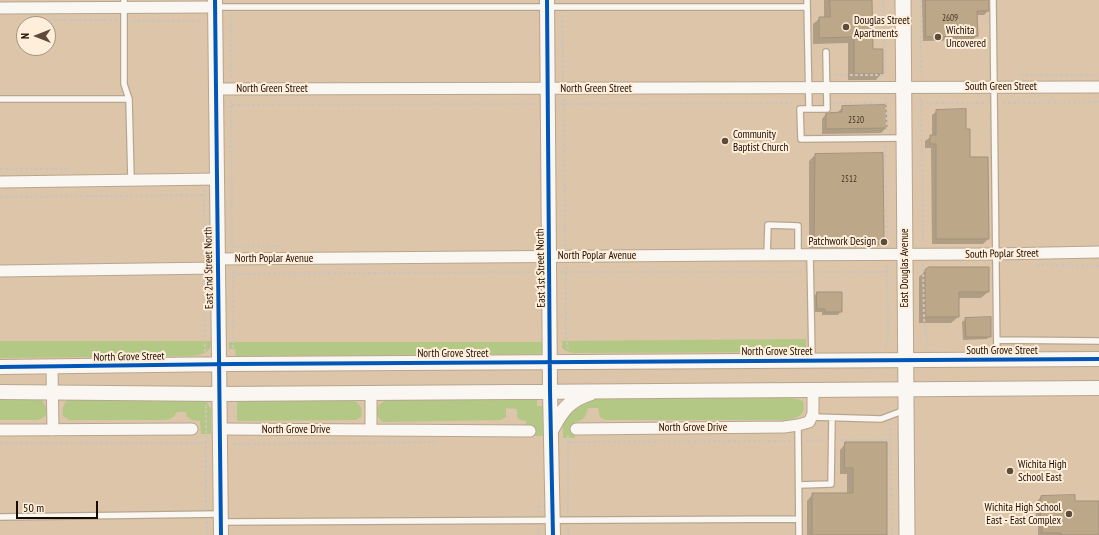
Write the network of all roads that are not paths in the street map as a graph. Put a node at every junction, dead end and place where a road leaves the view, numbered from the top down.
1 (807, 0) edge
2 (903, 0) edge
3 (993, 0) edge
4 (215, 3) edge
5 (547, 3) edge
6 (124, 4) edge
7 (807, 7) junction
8 (0, 8) edge
9 (826, 52) dead end
10 (808, 87) junction
11 (994, 87) junction
12 (1099, 87) edge
13 (826, 88) junction
14 (904, 88) junction
15 (547, 89) junction
16 (216, 90) junction
17 (0, 99) edge
18 (130, 99) junction
19 (809, 109) junction
20 (904, 138) junction
21 (217, 179) junction
22 (131, 180) junction
23 (0, 182) edge
24 (1099, 252) edge
25 (905, 254) junction
26 (996, 254) junction
27 (767, 255) junction
28 (798, 255) junction
29 (810, 255) junction
30 (550, 256) junction
31 (218, 263) junction
32 (0, 271) edge
33 (997, 340) junction
34 (1099, 341) edge
35 (1099, 359) edge
36 (997, 360) junction
37 (812, 361) junction
38 (906, 361) junction
39 (550, 362) junction
40 (219, 364) junction
41 (52, 367) junction
42 (0, 368) edge
43 (1099, 388) edge
44 (813, 389) junction
45 (906, 389) junction
46 (52, 391) junction
47 (550, 391) junction
48 (599, 391) junction
49 (0, 392) edge
50 (371, 393) junction
51 (220, 394) junction
52 (906, 410) junction
53 (832, 418) junction
54 (810, 420) junction
55 (798, 425) junction
56 (192, 429) dead end
57 (220, 429) junction
58 (0, 430) edge
59 (53, 430) junction
60 (371, 430) junction
61 (552, 430) junction
62 (530, 431) dead end
63 (572, 431) road end
64 (799, 485) junction
65 (0, 517) edge
66 (799, 519) junction
67 (553, 520) junction
68 (221, 523) edge
69 (553, 535) edge
70 (799, 535) edge
71 (908, 535) edge

1 - 7 lane
2 - 14 main road, East Douglas Avenue
3 - 11 lane
4 - 5 lane
4 - 6 street
4 - 16 street, East 2nd Street North
5 - 7 lane
5 - 15 street, East 1st Street North
6 - 8 street
6 - 18 lane
7 - 10 lane
9 - 13 lane
10 - 13 street, North Green Street
10 - 15 street, North Green Street
10 - 19 lane
11 - 12 street, South Green Street
11 - 14 street, South Green Street
11 - 26 lane
13 - 14 street, North Green Street
13 - 19 lane
14 - 20 main road, East Douglas Avenue
15 - 16 street, North Green Street
15 - 30 street, East 1st Street North
16 - 21 street, East 2nd Street North
17 - 18 lane
18 - 22 lane
19 - 20 lane
20 - 25 main road, East Douglas Avenue
21 - 22 street
21 - 31 street, East 2nd Street North
22 - 23 street
24 - 26 street, South Poplar Street
25 - 26 street, South Poplar Street
25 - 29 street, North Poplar Avenue
25 - 38 main road, East Douglas Avenue
26 - 33 lane
27 - 28 street, North Poplar Avenue
27 - 28 lane
27 - 30 street, North Poplar Avenue
28 - 29 street, North Poplar Avenue
29 - 37 lane
30 - 31 street, North Poplar Avenue
30 - 39 street, East 1st Street North
31 - 32 street, North Poplar Avenue
31 - 40 street, East 2nd Street North
33 - 34 lane
33 - 36 lane
35 - 36 street, South Grove Street
36 - 38 street, South Grove Street
37 - 38 street, North Grove Street
37 - 39 street, North Grove Street
38 - 45 main road, East Douglas Avenue
39 - 40 street, North Grove Street
39 - 47 street, East 1st Street North
40 - 41 street, North Grove Street
40 - 51 street, East 2nd Street North
41 - 42 street, North Grove Street
41 - 46 street
43 - 45 street
44 - 45 street
44 - 48 street
44 - 54 street
45 - 52 main road, East Douglas Avenue
46 - 49 street
46 - 51 street
46 - 59 street
47 - 48 street
47 - 50 street
47 - 61 street, East 1st Street North
48 - 61 street
50 - 51 street
50 - 60 street
51 - 57 street, East 2nd Street North
52 - 53 lane
52 - 71 main road, East Douglas Avenue
53 - 54 lane
53 - 64 lane
54 - 55 street, North Grove Drive
55 - 63 street, North Grove Drive
55 - 64 lane
56 - 59 street
57 - 60 street, North Grove Drive
57 - 68 street, East 2nd Street North
58 - 59 street
60 - 62 street, North Grove Drive
61 - 67 street, East 1st Street North
64 - 66 lane
65 - 68 lane
66 - 67 lane
66 - 70 lane
67 - 68 lane
67 - 69 street, East 1st Street North

